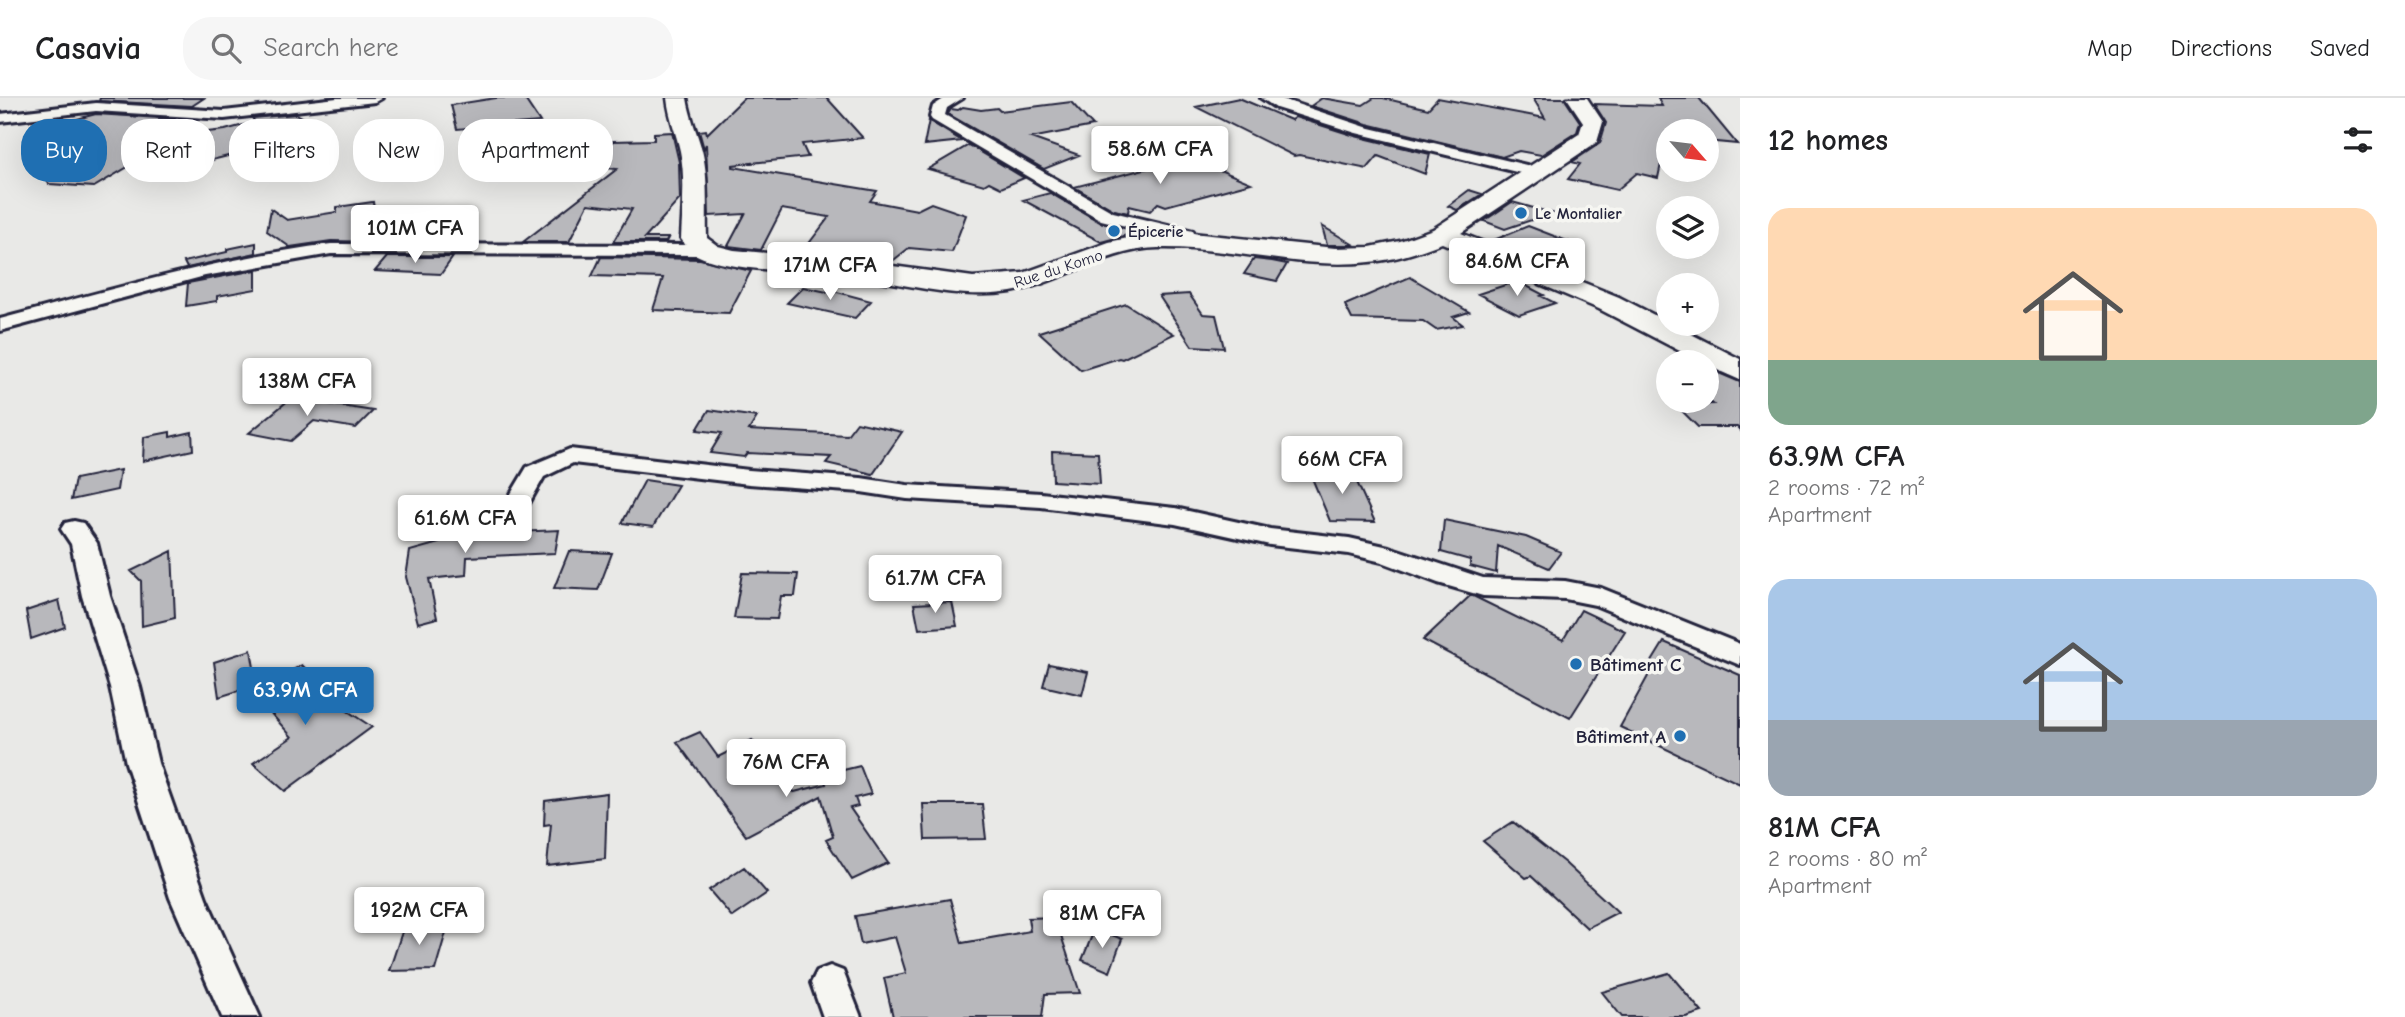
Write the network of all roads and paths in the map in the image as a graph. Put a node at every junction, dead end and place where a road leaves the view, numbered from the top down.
1 (375, 98) edge
2 (677, 98) edge
3 (956, 98) edge
4 (1268, 98) edge
5 (1577, 98) edge
6 (0, 118) edge
7 (1537, 172) junction
8 (1442, 234) junction
9 (1189, 240) junction
10 (705, 250) junction
11 (0, 325) edge
12 (1740, 371) edge
13 (518, 502) dead end
14 (74, 529) dead end
15 (1740, 655) edge
16 (241, 1017) edge

1 - 6 street
2 - 10 street
3 - 9 street
4 - 7 street
5 - 7 street, Rue du Komo
7 - 8 street, Rue du Komo
8 - 9 street, Rue du Komo
8 - 12 street
9 - 10 street, Rue du Komo
10 - 11 street
13 - 15 street
14 - 16 street

